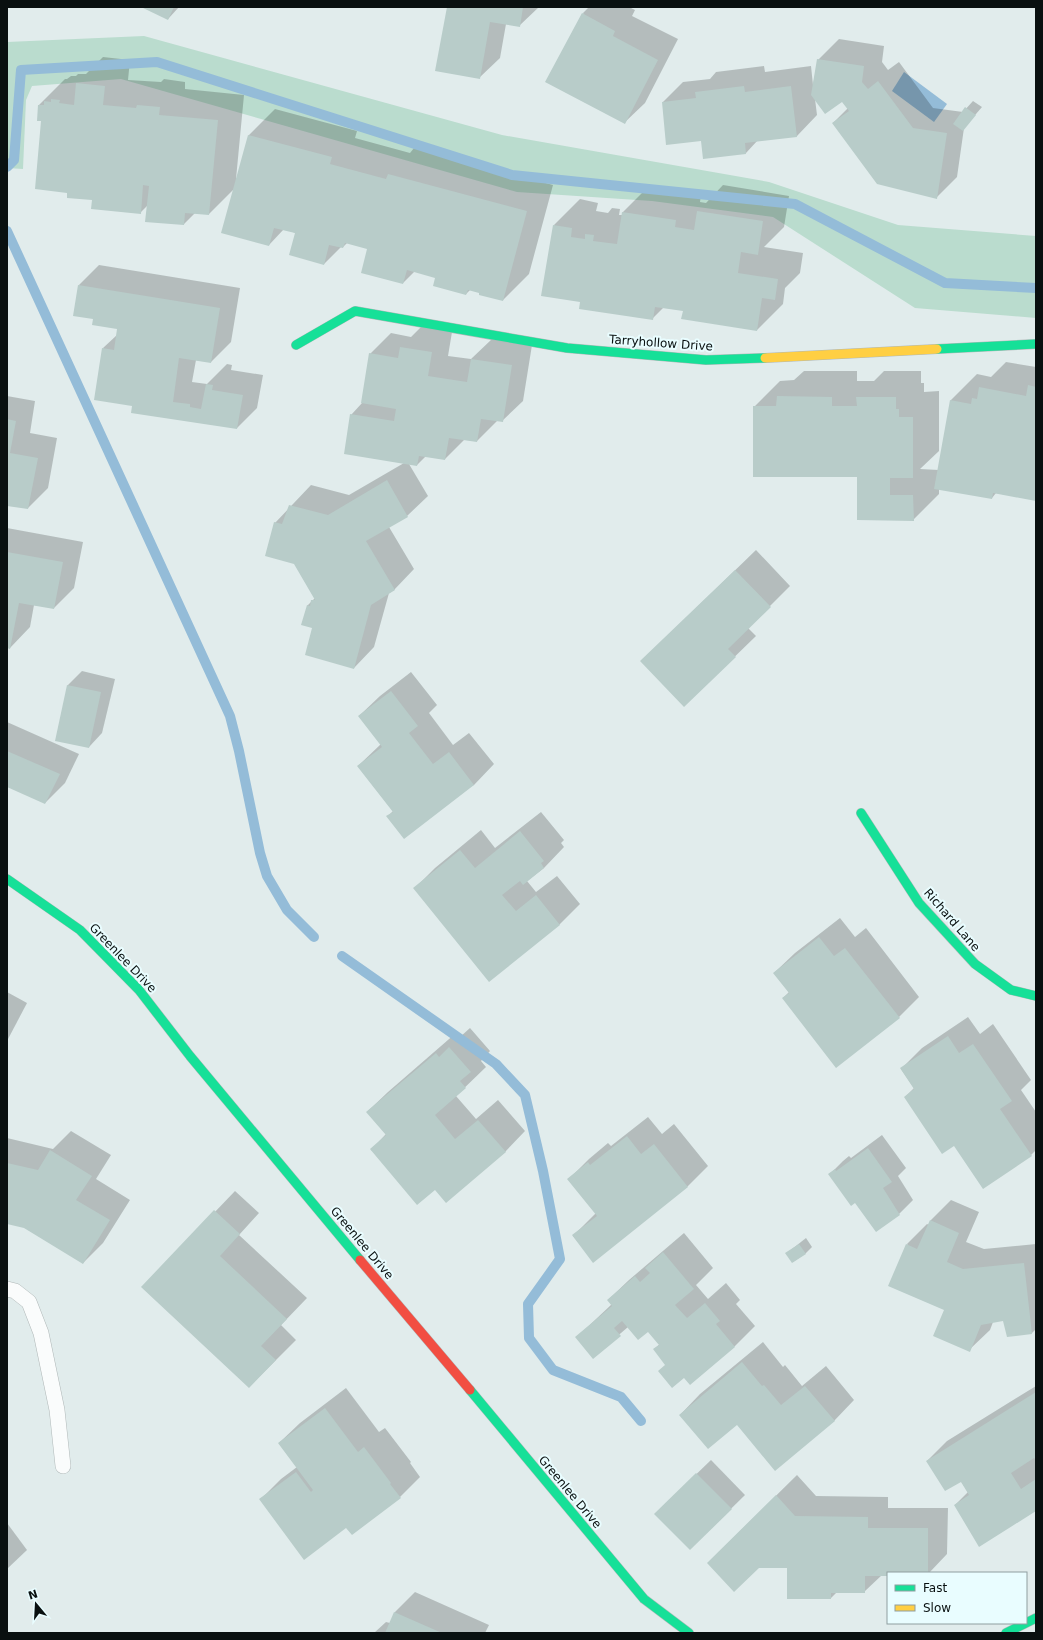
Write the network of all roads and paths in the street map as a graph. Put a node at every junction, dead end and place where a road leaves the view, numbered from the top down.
1 (1036, 344) edge
2 (296, 345) dead end
3 (860, 813) dead end
4 (7, 879) edge
5 (1036, 996) edge
6 (7, 1289) edge
7 (63, 1466) dead end
8 (1036, 1618) edge
9 (1027, 1622) edge
10 (1024, 1624) edge
11 (689, 1633) edge
12 (1006, 1633) edge

1 - 2 street, Tarryhollow Drive
3 - 5 street, Richard Lane
4 - 11 street, Greenlee Drive
6 - 7 lane
8 - 9 street
10 - 12 street

